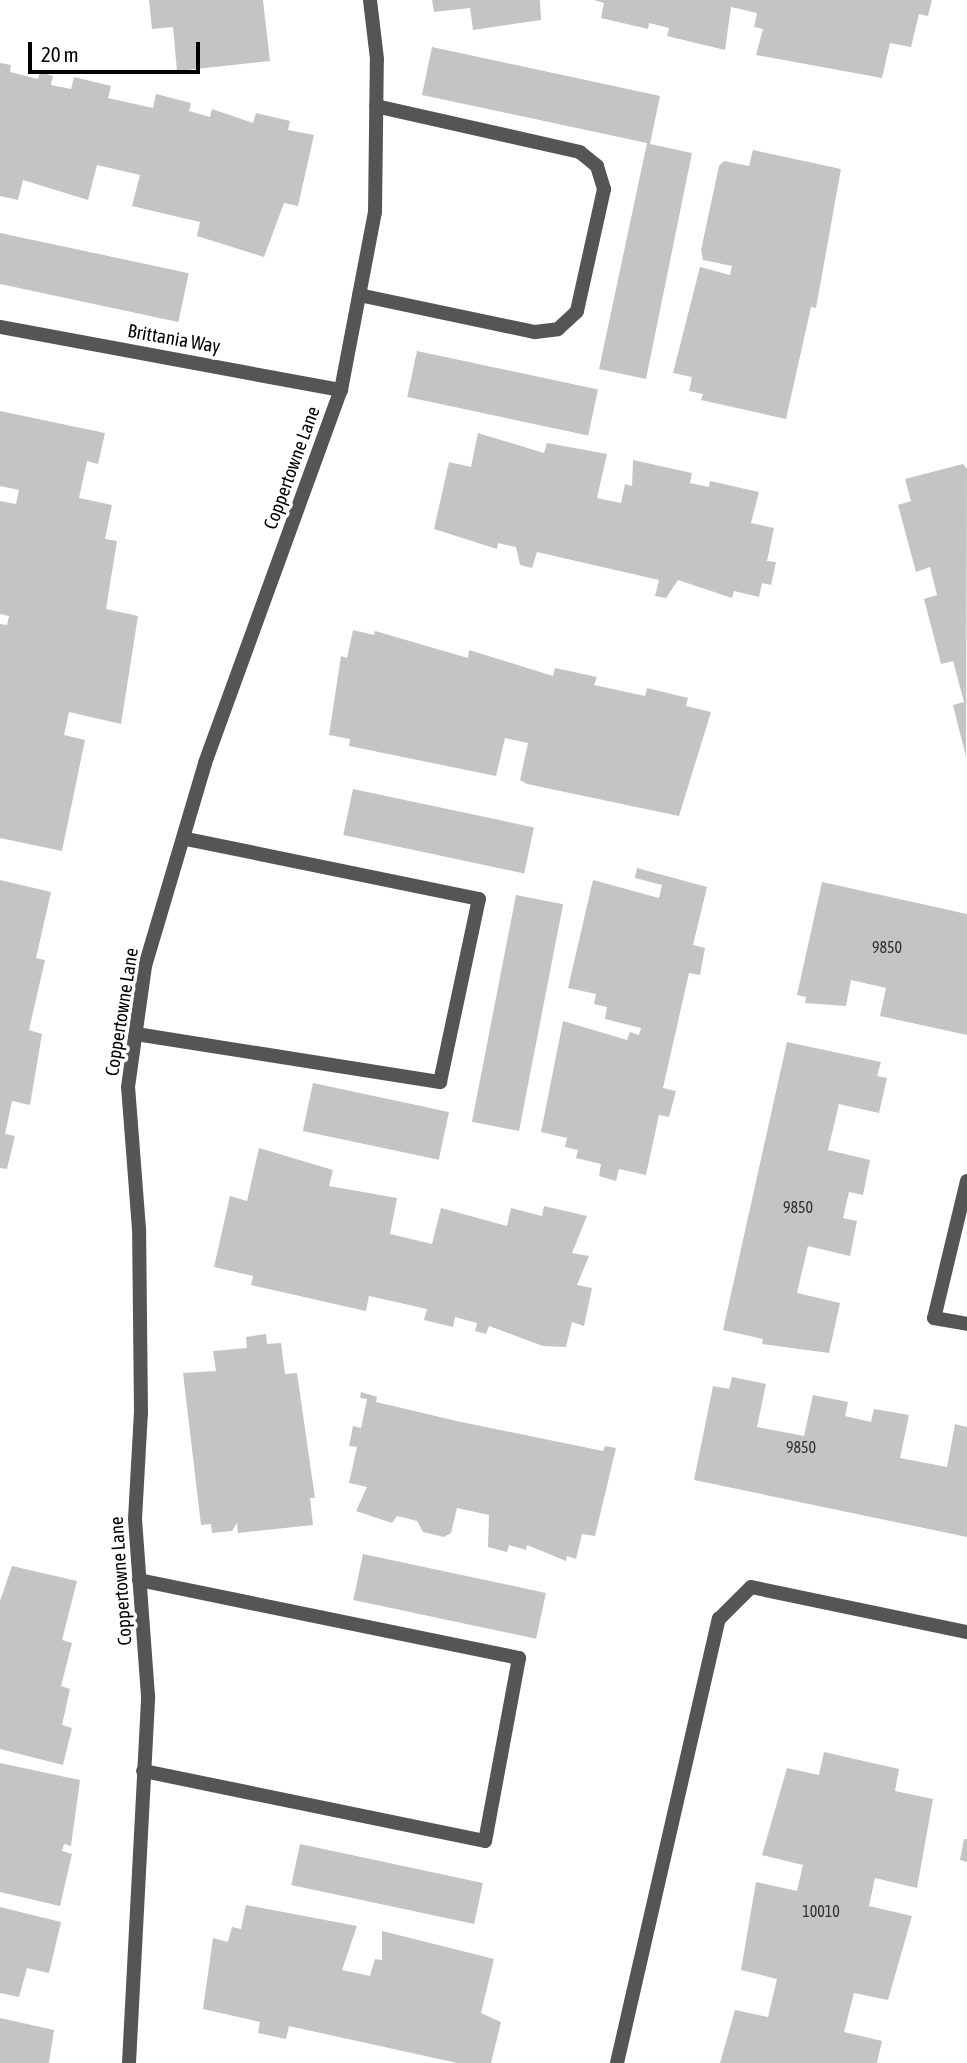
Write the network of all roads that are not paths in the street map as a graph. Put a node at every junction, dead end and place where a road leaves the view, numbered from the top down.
1 (370, 0) edge
2 (376, 106) junction
3 (359, 295) junction
4 (0, 327) edge
5 (341, 390) junction
6 (183, 838) junction
7 (136, 1034) junction
8 (967, 1181) edge
9 (967, 1324) edge
10 (139, 1580) junction
11 (967, 1632) edge
12 (144, 1771) junction
13 (130, 2063) edge
14 (617, 2063) edge

1 - 2 street, Coppertowne Lane
2 - 3 street, Coppertowne Lane
2 - 3 street
3 - 5 street, Coppertowne Lane
4 - 5 street, Brittania Way
5 - 6 street, Coppertowne Lane
6 - 7 street, Coppertowne Lane
6 - 7 street
7 - 10 street, Coppertowne Lane
8 - 9 street
10 - 12 street, Coppertowne Lane
10 - 12 street
11 - 14 street
12 - 13 street, Coppertowne Lane

